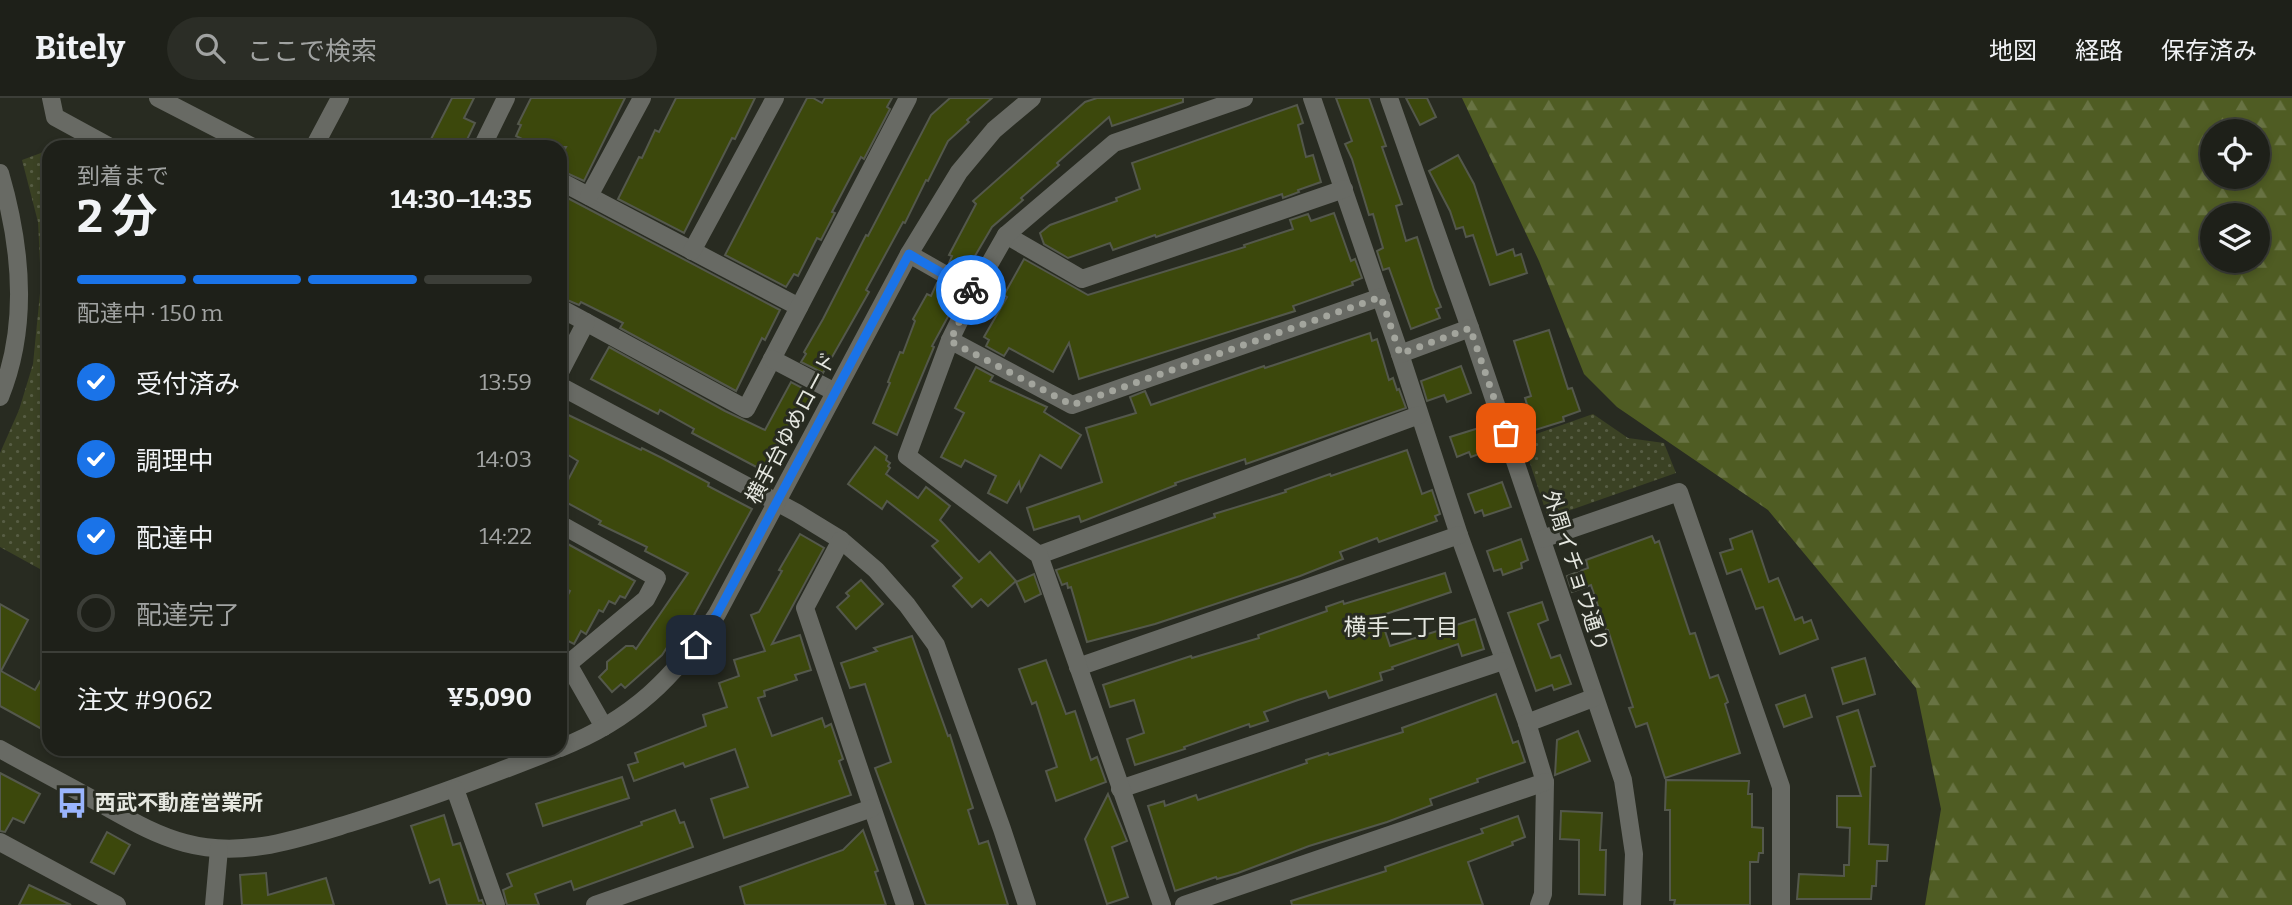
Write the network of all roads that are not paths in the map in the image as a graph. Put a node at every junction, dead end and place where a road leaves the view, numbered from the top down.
1 (51, 98) edge
2 (158, 98) edge
3 (340, 98) edge
4 (506, 98) edge
5 (642, 98) edge
6 (775, 98) edge
7 (908, 98) edge
8 (1032, 98) edge
9 (1244, 98) edge
10 (1312, 98) edge
11 (1389, 98) edge
12 (97, 140) edge
13 (239, 140) edge
14 (318, 140) edge
15 (489, 140) edge
16 (0, 173) edge
17 (567, 185) edge
18 (1344, 189) junction
19 (589, 196) junction
20 (1006, 235) junction
21 (692, 251) junction
22 (909, 254) junction
23 (974, 291) junction
24 (1381, 297) junction
25 (799, 307) junction
26 (567, 312) edge
27 (586, 322) junction
28 (1470, 328) junction
29 (950, 341) junction
30 (1400, 354) junction
31 (567, 359) edge
32 (772, 359) junction
33 (567, 390) edge
34 (835, 392) junction
35 (0, 397) edge
36 (1419, 415) junction
37 (777, 503) junction
38 (567, 528) edge
39 (1459, 536) junction
40 (1542, 539) junction
41 (841, 541) junction
42 (1039, 555) junction
43 (567, 660) edge
44 (1503, 661) junction
45 (567, 667) edge
46 (1078, 667) junction
47 (1593, 698) junction
48 (1527, 723) junction
49 (604, 727) junction
50 (567, 744) edge
51 (0, 749) edge
52 (539, 756) edge
53 (1545, 782) junction
54 (455, 789) junction
55 (1120, 789) junction
56 (872, 808) junction
57 (0, 842) edge
58 (219, 849) junction
59 (117, 905) edge
60 (214, 905) edge
61 (496, 905) edge
62 (595, 905) edge
63 (905, 905) edge
64 (1027, 905) edge
65 (1162, 905) edge
66 (1184, 905) edge
67 (1539, 905) edge
68 (1632, 905) edge
69 (1781, 905) edge

1 - 12 street
2 - 13 street
3 - 14 street
4 - 15 street
5 - 19 street
6 - 21 street
7 - 25 street
8 - 22 street, 横手台ゆめロード
9 - 20 street
10 - 18 street
11 - 28 street, 外周イチョウ通り
16 - 35 street
17 - 19 street
18 - 20 street
18 - 24 street
19 - 21 street
20 - 23 street
21 - 25 street
22 - 23 street
22 - 34 street, 横手台ゆめロード
23 - 29 street
24 - 29 street
24 - 30 street
25 - 32 street
26 - 27 street
27 - 31 street
27 - 32 street
28 - 30 street
28 - 40 street, 外周イチョウ通り
29 - 42 street
30 - 36 street
32 - 34 street
33 - 37 street
34 - 37 street, 横手台ゆめロード
36 - 39 street
36 - 42 street
37 - 41 street
37 - 49 street, 横手台ゆめロード
38 - 43 street
39 - 44 street
39 - 46 street
40 - 47 street, 外周イチョウ通り
40 - 69 street
41 - 56 street
41 - 64 street
42 - 46 street
44 - 48 street
44 - 55 street
45 - 49 street
46 - 55 street
47 - 48 street
47 - 68 street, 外周イチョウ通り
48 - 53 street
49 - 50 street, 横手台ゆめロード
51 - 58 street, 横手台ゆめロード
52 - 54 street, 横手台ゆめロード
53 - 66 street
53 - 67 street
54 - 58 street, 横手台ゆめロード
54 - 61 street
55 - 65 street
56 - 62 street
56 - 63 street
57 - 59 street
58 - 60 street

